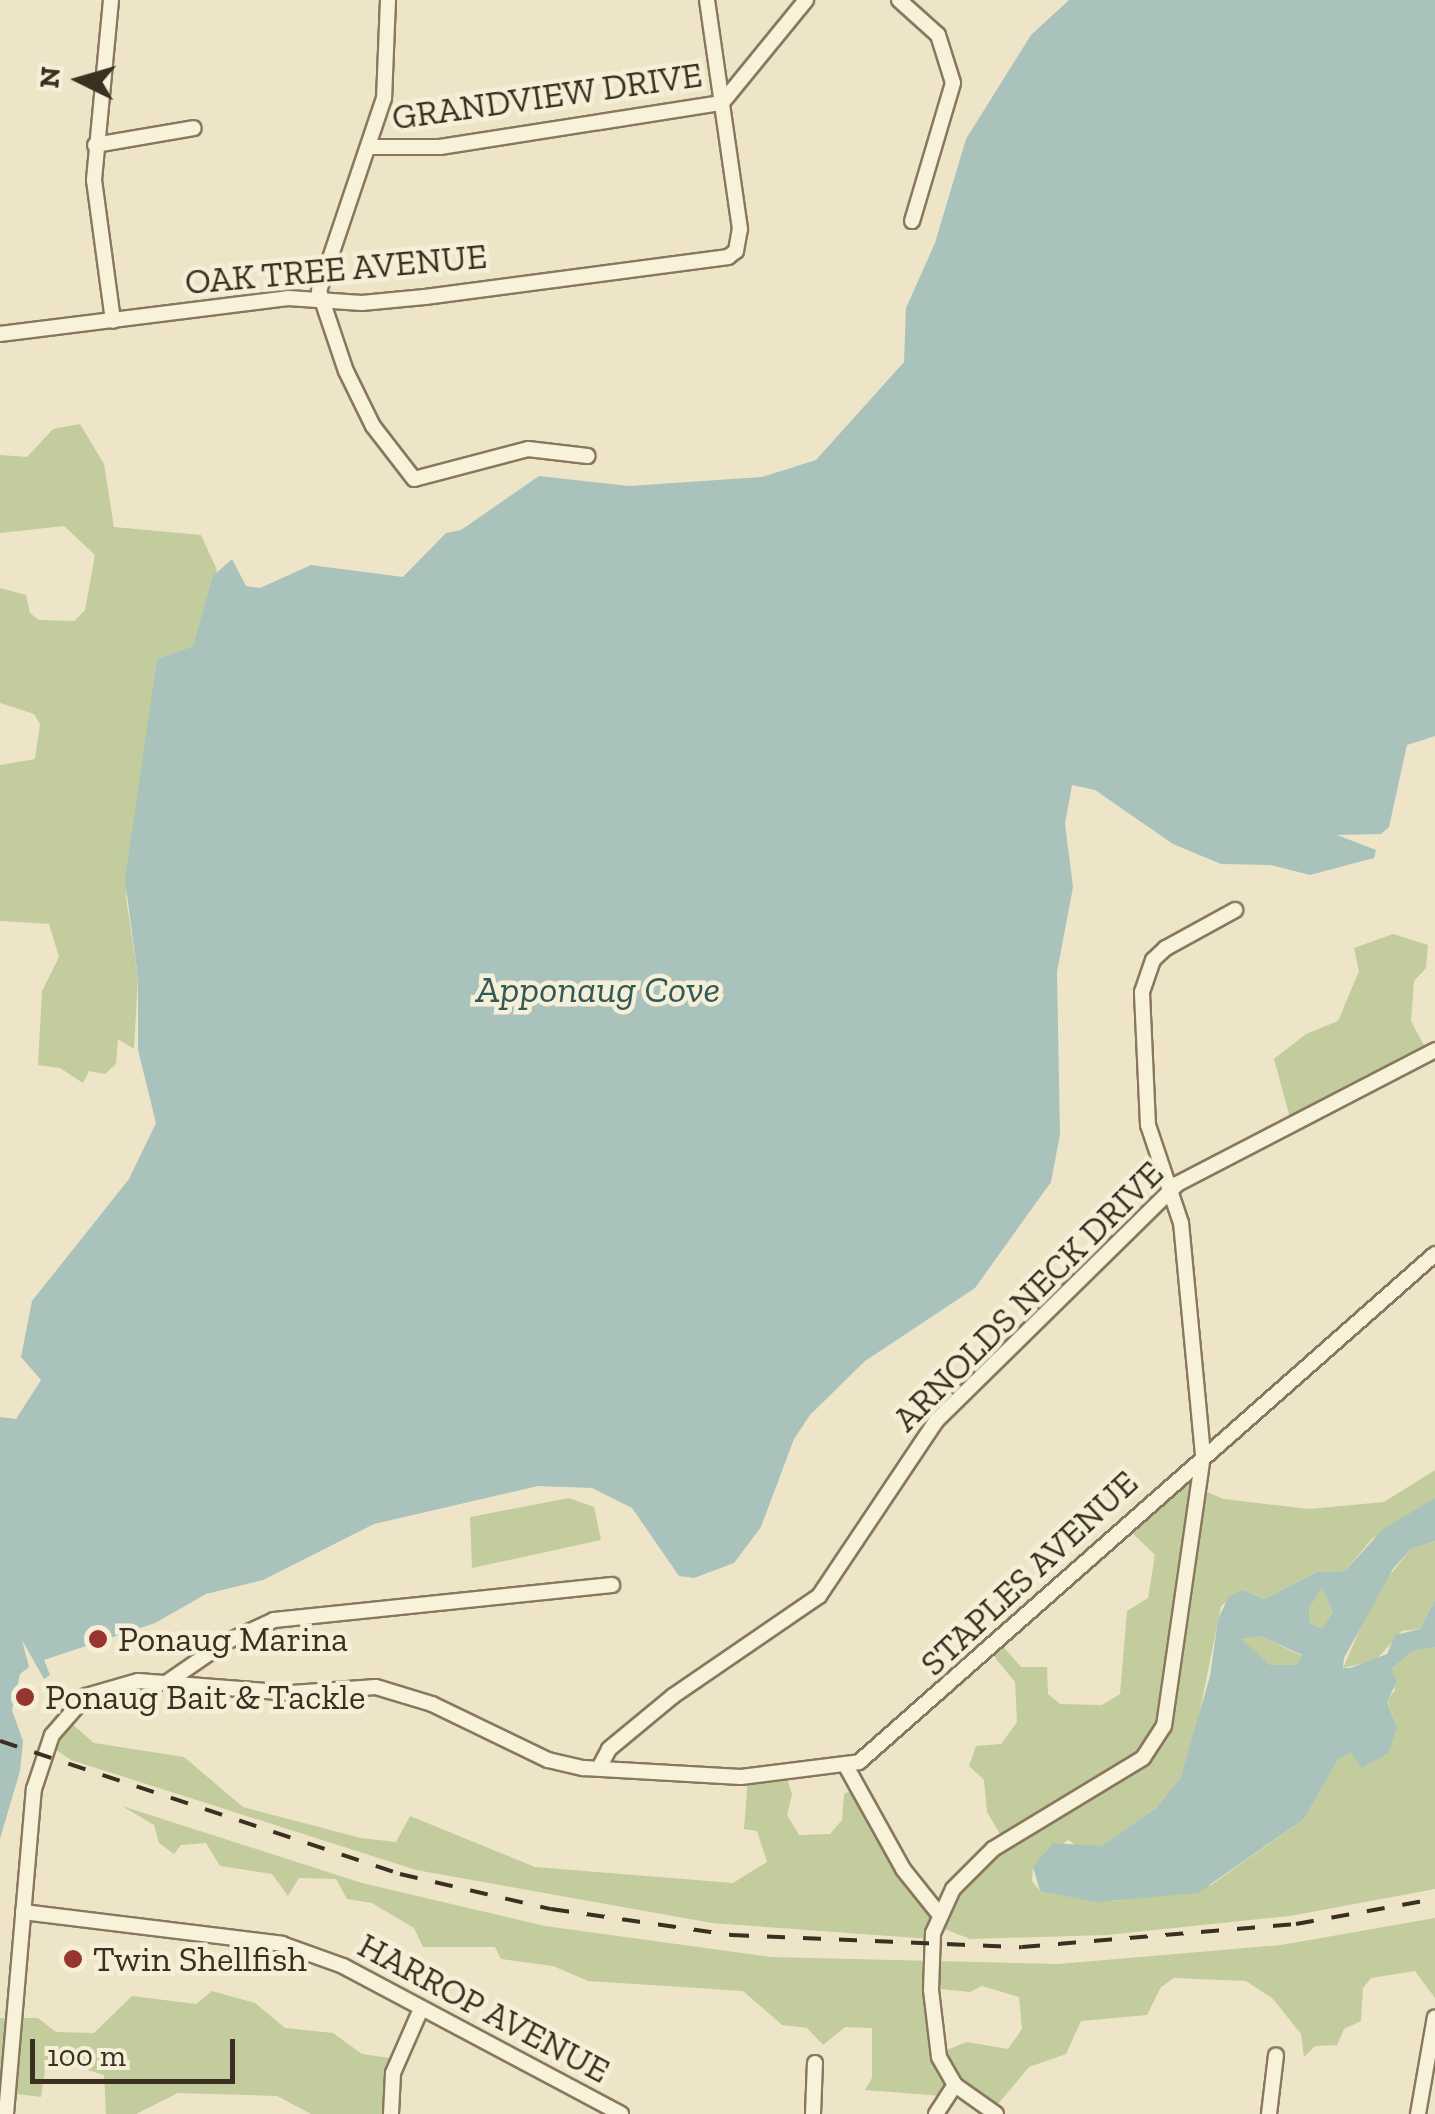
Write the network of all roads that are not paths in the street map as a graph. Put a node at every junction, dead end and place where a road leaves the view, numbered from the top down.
1 (111, 0) edge
2 (389, 0) edge
3 (707, 0) edge
4 (806, 0) edge
5 (899, 0) edge
6 (722, 103) junction
7 (194, 128) dead end
8 (95, 145) junction
9 (368, 148) junction
10 (912, 221) dead end
11 (320, 301) junction
12 (113, 320) junction
13 (0, 334) edge
14 (588, 456) dead end
15 (1235, 910) dead end
16 (1435, 1050) edge
17 (1170, 1190) junction
18 (1435, 1254) edge
19 (1202, 1455) junction
20 (612, 1585) dead end
21 (166, 1683) junction
22 (846, 1766) junction
23 (598, 1768) junction
24 (23, 1912) junction
25 (939, 1914) junction
26 (421, 2009) junction
27 (1435, 2017) edge
28 (1276, 2054) dead end
29 (815, 2063) dead end
30 (955, 2084) junction
31 (6, 2114) edge
32 (391, 2114) edge
33 (620, 2114) edge
34 (813, 2114) edge
35 (936, 2114) edge
36 (996, 2114) edge
37 (1269, 2114) edge
38 (1418, 2114) edge

1 - 8 street
2 - 9 street
3 - 6 street
4 - 6 street, GRANDVIEW DRIVE
5 - 10 street
6 - 9 street, GRANDVIEW DRIVE
6 - 11 street, OAK TREE AVENUE
7 - 8 street
8 - 12 street
9 - 11 street
11 - 12 street, OAK TREE AVENUE
11 - 14 street
12 - 13 street, OAK TREE AVENUE
15 - 17 street
16 - 17 street, ARNOLDS NECK DRIVE
17 - 19 street
17 - 23 street, ARNOLDS NECK DRIVE
18 - 19 street, STAPLES AVENUE
19 - 22 street, STAPLES AVENUE
19 - 25 street
20 - 21 street
21 - 23 street
21 - 24 street
22 - 23 street, STAPLES AVENUE
22 - 25 street
24 - 26 street, HARROP AVENUE
24 - 31 street
25 - 30 street
26 - 32 street
26 - 33 street, HARROP AVENUE
27 - 38 street
28 - 37 street
29 - 34 street
30 - 35 street
30 - 36 street

